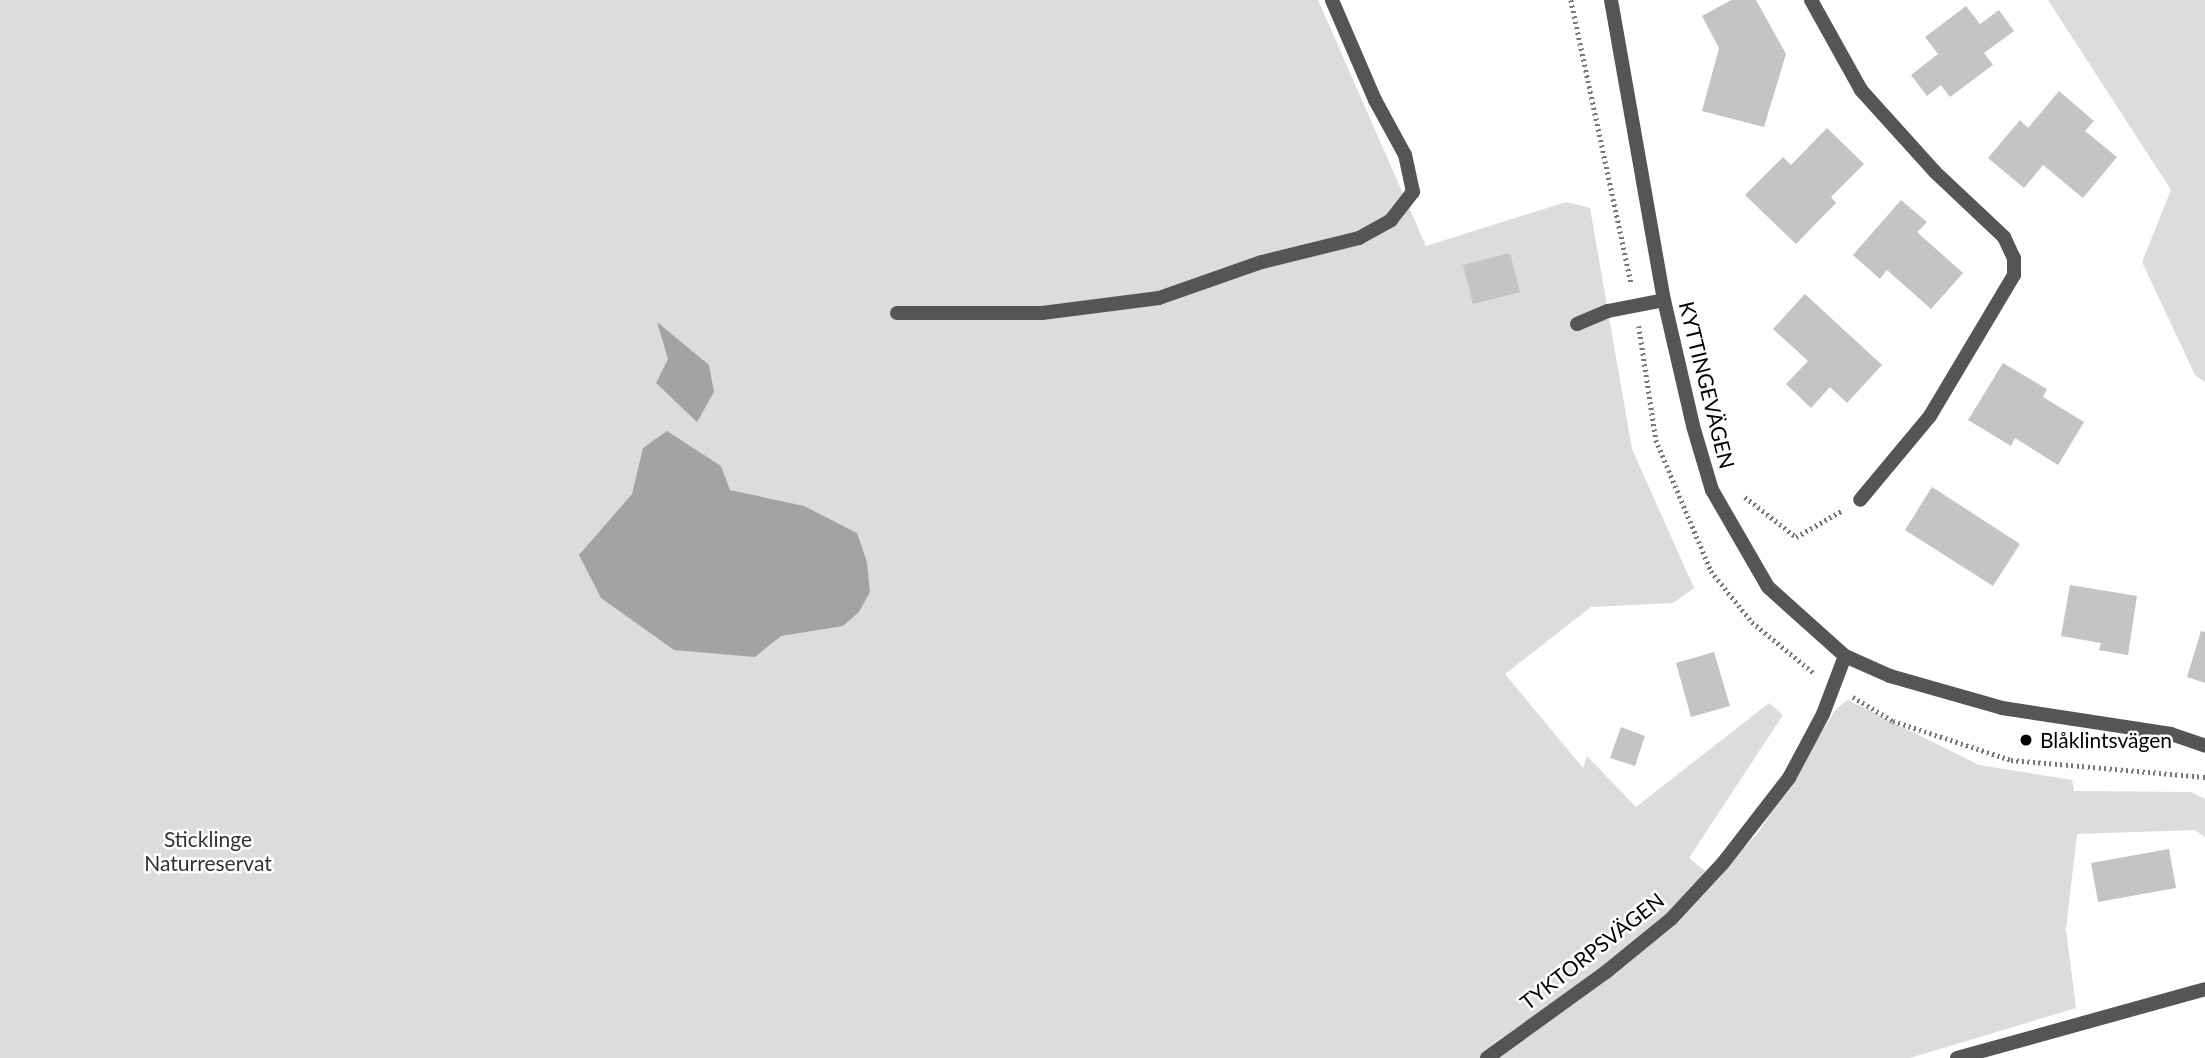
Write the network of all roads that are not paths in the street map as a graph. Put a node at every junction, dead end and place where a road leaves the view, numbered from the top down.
1 (1332, 0) edge
2 (1611, 0) edge
3 (1811, 0) edge
4 (1664, 300) junction
5 (897, 313) dead end
6 (1577, 324) dead end
7 (1860, 500) road end
8 (1845, 656) junction
9 (2205, 746) edge
10 (2205, 989) edge
11 (1487, 1058) edge
12 (1957, 1058) edge

1 - 5 street
2 - 4 street, KYTTINGEVÄGEN
3 - 7 street
4 - 6 street
4 - 8 street, KYTTINGEVÄGEN
8 - 9 street, KYTTINGEVÄGEN
8 - 11 street, TYKTORPSVÄGEN
10 - 12 street

